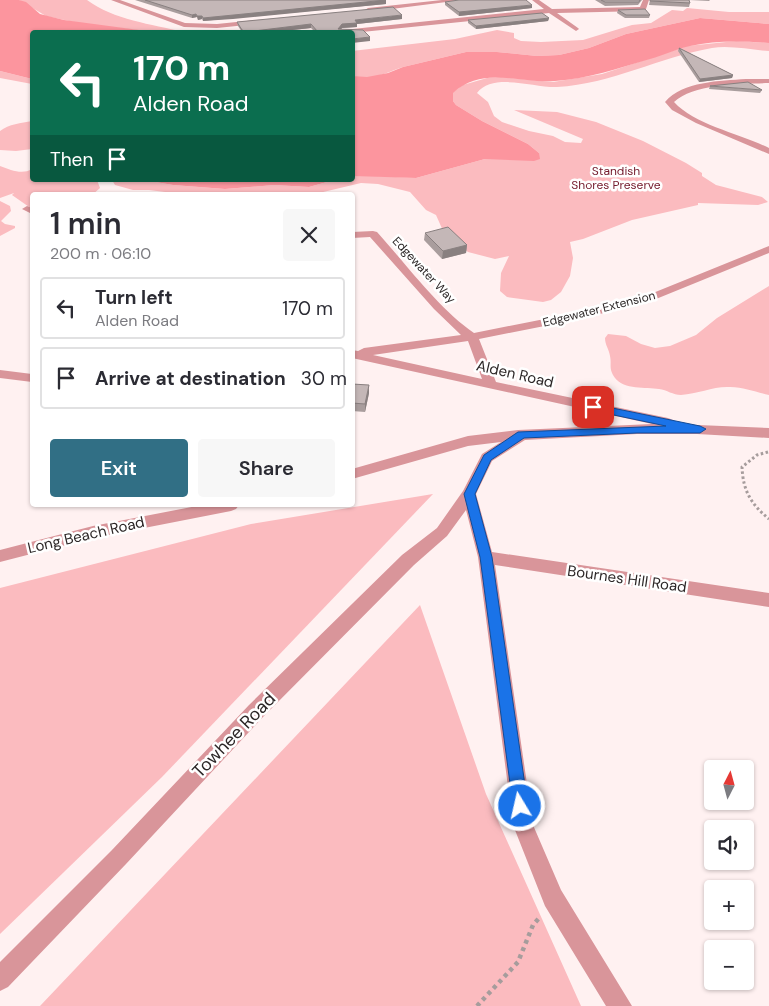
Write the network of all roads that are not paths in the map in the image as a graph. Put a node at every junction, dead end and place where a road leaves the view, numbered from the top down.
1 (139, 0) edge
2 (459, 0) edge
3 (534, 0) edge
4 (646, 0) edge
5 (116, 1) edge
6 (422, 2) edge
7 (432, 9) dead end
8 (362, 10) edge
9 (549, 11) junction
10 (440, 14) dead end
11 (267, 20) edge
12 (448, 20) junction
13 (198, 26) junction
14 (576, 29) dead end
15 (207, 30) edge
16 (355, 31) edge
17 (769, 81) edge
18 (769, 151) edge
19 (355, 235) edge
20 (769, 249) edge
21 (472, 337) junction
22 (355, 354) edge
23 (355, 354) edge
24 (0, 374) edge
25 (30, 378) edge
26 (490, 384) junction
27 (700, 429) junction
28 (769, 434) edge
29 (522, 435) junction
30 (355, 473) edge
31 (469, 494) junction
32 (221, 507) edge
33 (0, 556) edge
34 (486, 557) junction
35 (769, 600) edge
36 (0, 979) edge
37 (620, 1006) edge

1 - 5 street
2 - 6 street
3 - 9 street
4 - 9 street
5 - 13 street
6 - 7 street
6 - 8 street
9 - 12 street
9 - 14 street
10 - 12 street
11 - 13 street
12 - 16 street
13 - 15 street
17 - 18 street
19 - 21 street, Edgewater Way
20 - 21 street, Edgewater Extension
21 - 22 street, Edgewater Extension
21 - 26 street
23 - 26 street, Alden Road
24 - 25 street
26 - 27 street, Alden Road
27 - 28 street
27 - 29 street
29 - 30 street
29 - 31 street, Towhee Road
31 - 34 street
31 - 36 street, Towhee Road
32 - 33 street, Long Beach Road
34 - 35 street, Bournes Hill Road
34 - 37 street

